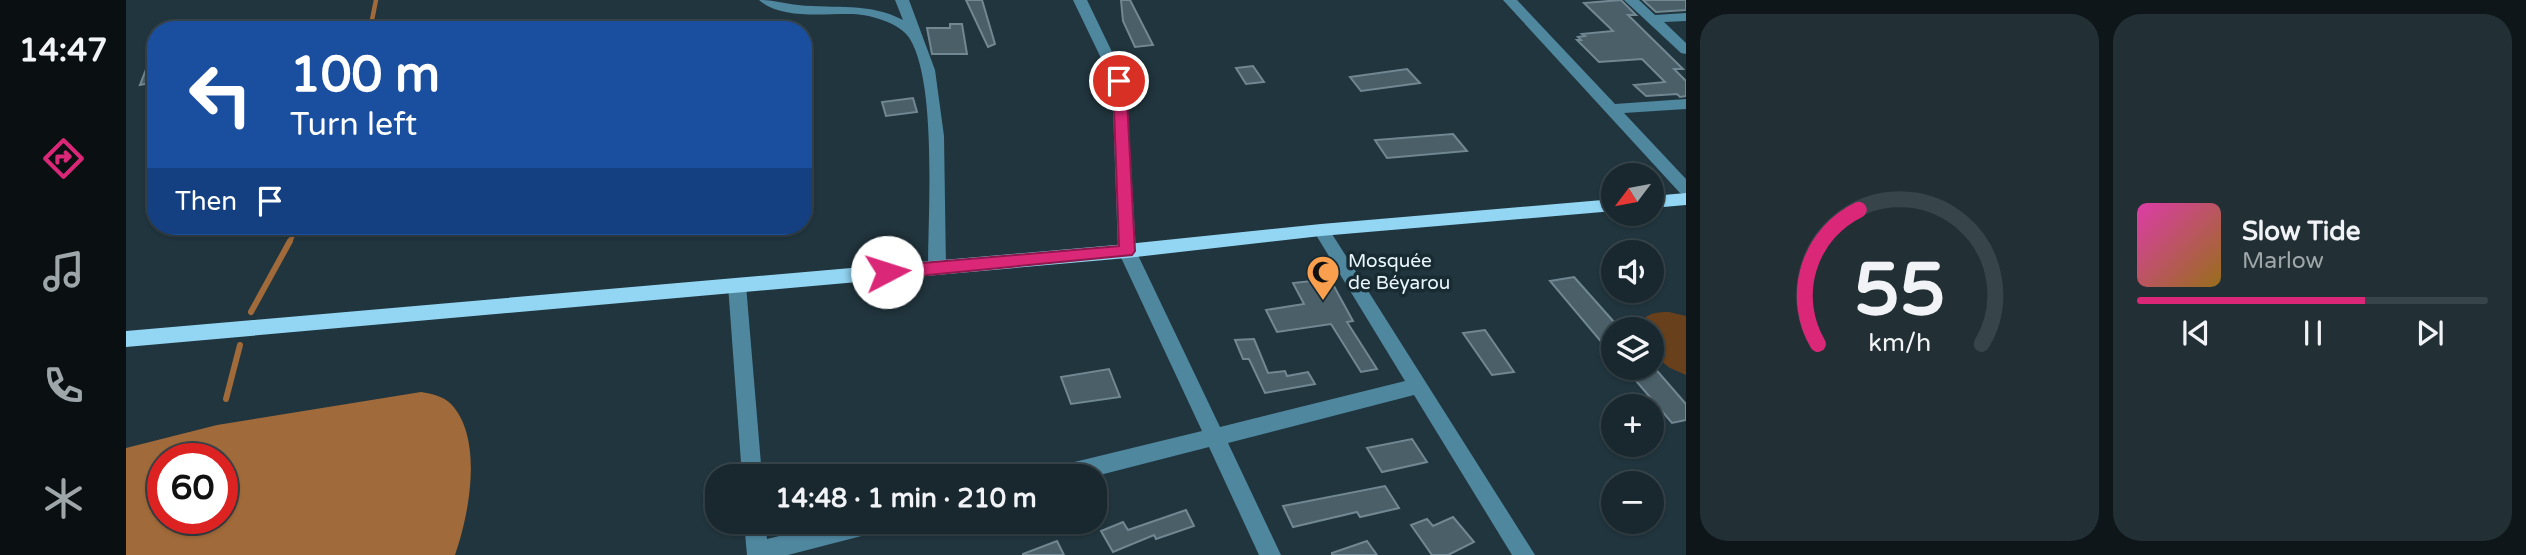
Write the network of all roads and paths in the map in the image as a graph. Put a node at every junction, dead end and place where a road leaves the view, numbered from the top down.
1 (766, 0) edge
2 (902, 0) edge
3 (1080, 0) edge
4 (1510, 0) edge
5 (1631, 0) edge
6 (786, 3) edge
7 (1686, 16) edge
8 (1652, 19) junction
9 (916, 39) junction
10 (1686, 50) edge
11 (1686, 104) edge
12 (1612, 110) junction
13 (1686, 189) edge
14 (1686, 199) edge
15 (1664, 201) edge
16 (1601, 206) edge
17 (1321, 230) junction
18 (1127, 251) junction
19 (937, 268) junction
20 (737, 285) junction
21 (126, 339) edge
22 (1418, 386) junction
23 (1214, 436) junction
24 (750, 464) edge
25 (1105, 464) edge
26 (756, 534) edge
27 (831, 534) edge
28 (757, 553) edge
29 (1270, 555) edge
30 (1524, 555) edge

1 - 6 street
2 - 9 street
3 - 18 street
4 - 12 street
5 - 8 street
6 - 9 street
7 - 8 street
8 - 10 street
9 - 19 street
11 - 12 street
12 - 13 street
14 - 15 main road
16 - 17 main road
17 - 18 main road
17 - 22 street
18 - 19 main road
18 - 23 street
19 - 20 main road
20 - 21 main road
20 - 24 street
22 - 23 street
22 - 30 street
23 - 25 street
23 - 29 street
26 - 28 street
27 - 28 street

